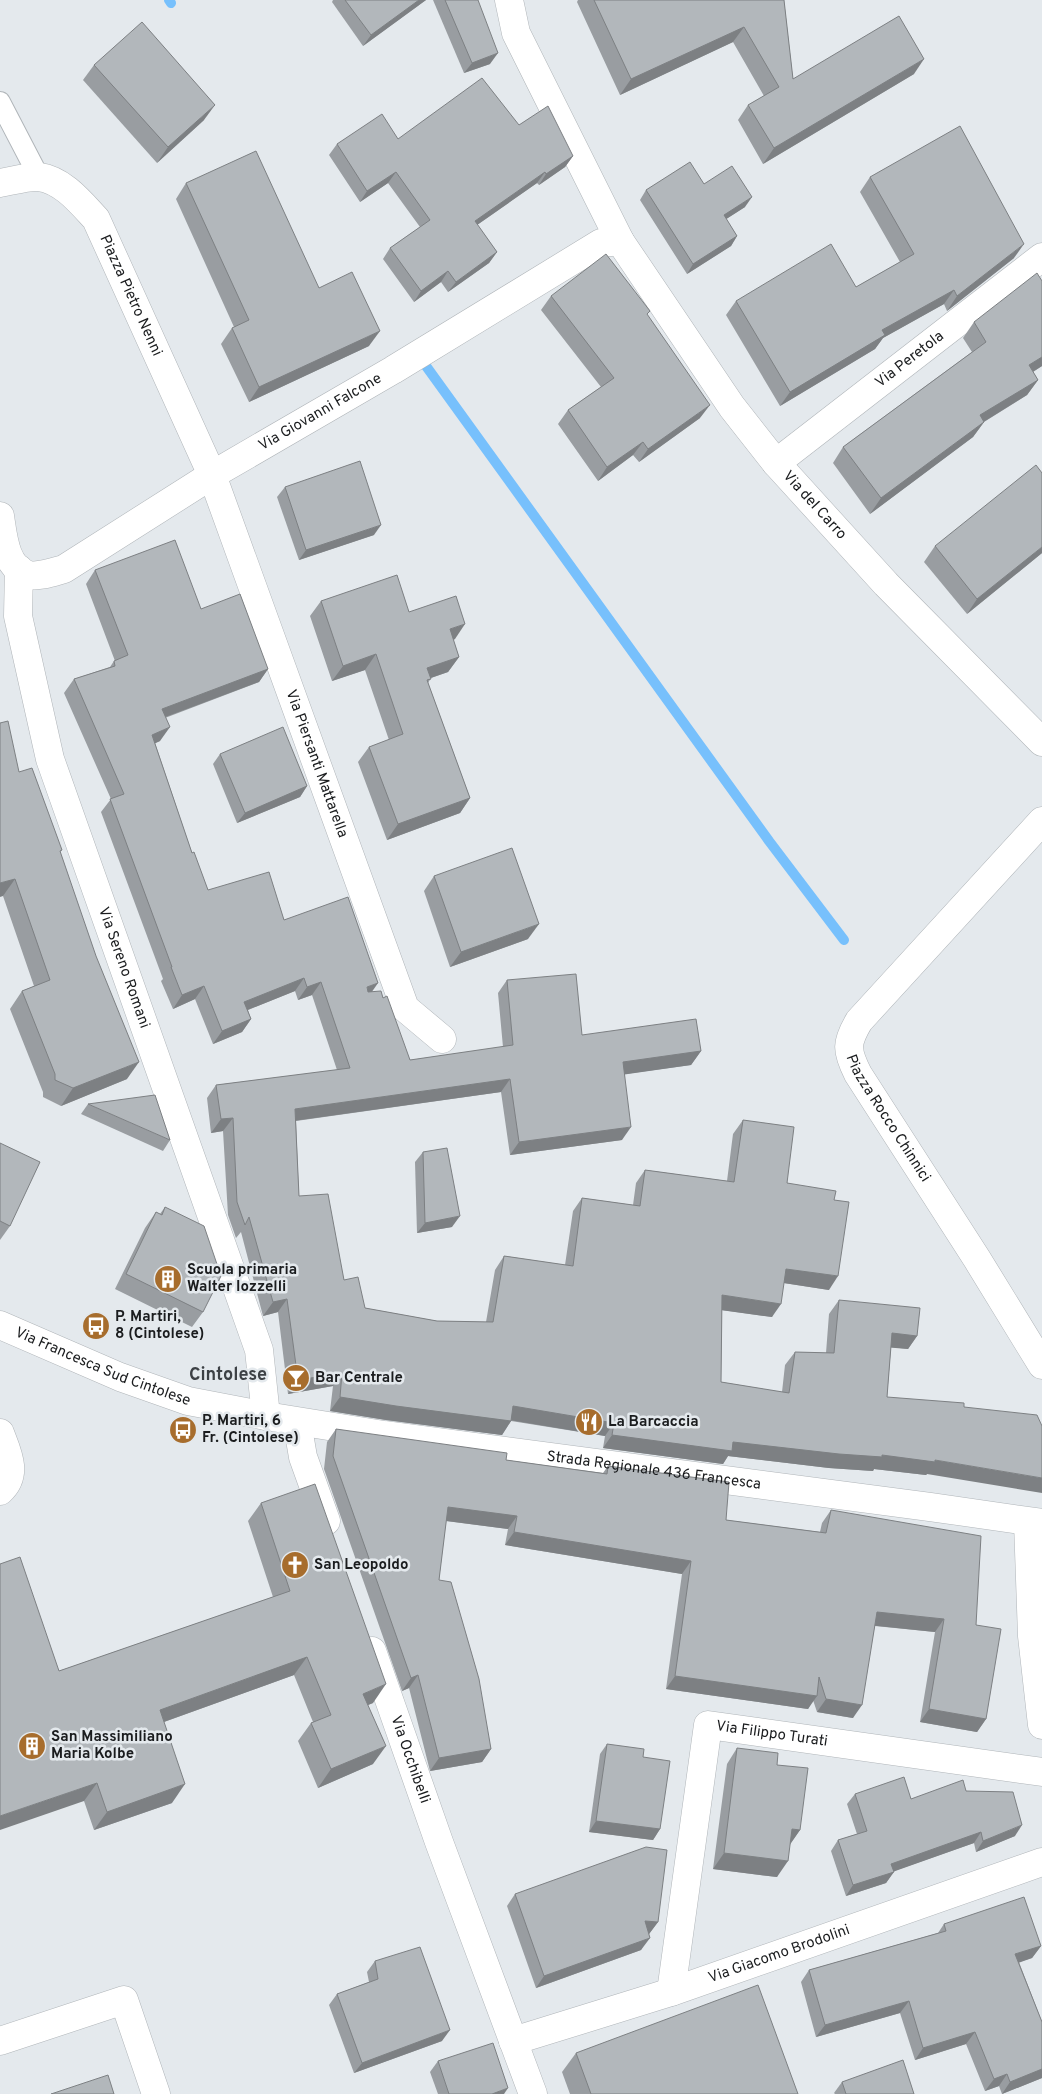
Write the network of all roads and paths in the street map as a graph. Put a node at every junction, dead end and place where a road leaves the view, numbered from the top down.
1 (509, 0) edge
2 (0, 102) edge
3 (39, 177) junction
4 (0, 183) edge
5 (620, 241) junction
6 (1042, 257) edge
7 (776, 462) junction
8 (212, 475) junction
9 (0, 516) edge
10 (19, 570) junction
11 (1042, 742) edge
12 (1042, 821) edge
13 (442, 1039) dead end
14 (0, 1325) edge
15 (1042, 1365) edge
16 (266, 1416) junction
17 (297, 1422) junction
18 (0, 1433) edge
19 (0, 1491) edge
20 (1035, 1522) edge
21 (334, 1543) edge
22 (363, 1627) edge
23 (1042, 1725) edge
24 (1042, 1772) edge
25 (1042, 1862) edge
26 (672, 1992) junction
27 (0, 2041) edge
28 (513, 2041) junction
29 (156, 2094) edge
30 (533, 2094) edge

1 - 5 street, Via del Carro
2 - 3 lane
3 - 4 street
3 - 8 street, Piazza Pietro Nenni
5 - 7 street, Via del Carro
5 - 8 street, Via Giovanni Falcone
6 - 7 street, Via Peretola
7 - 11 street, Via del Carro
8 - 10 street, Via Giovanni Falcone
8 - 13 street, Via Piersanti Mattarella
9 - 10 street
10 - 16 street, Via Sereno Romani
12 - 15 street, Piazza Rocco Chinnici
14 - 16 street, Via Francesca Sud Cintolese
16 - 17 street, Strada Regionale 436 Francesca
17 - 20 street, Strada Regionale 436 Francesca
17 - 21 street
18 - 19 street
20 - 23 street
22 - 28 street, Via Occhibelli
24 - 26 street, Via Filippo Turati
25 - 26 street, Via Giacomo Brodolini
26 - 28 street, Via Giacomo Brodolini
27 - 29 street
28 - 30 street, Via Occhibelli

